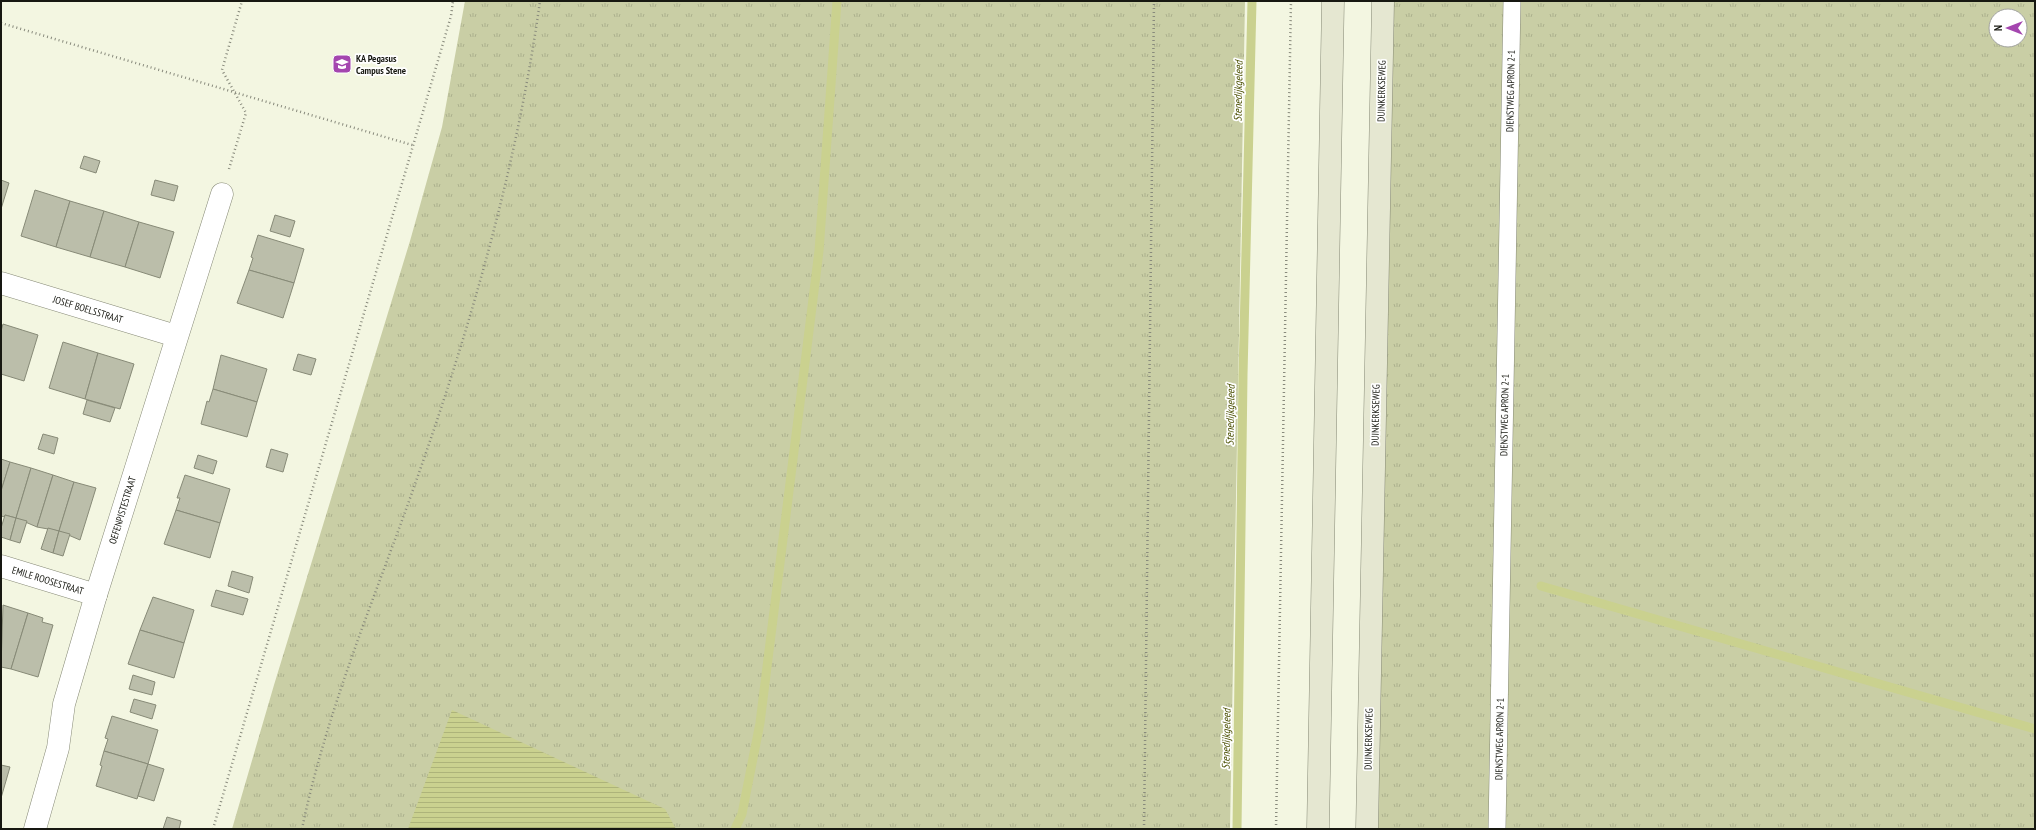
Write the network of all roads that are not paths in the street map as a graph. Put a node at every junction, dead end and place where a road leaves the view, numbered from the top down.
1 (1333, 1) edge
2 (1383, 1) edge
3 (1512, 1) edge
4 (222, 194) road end
5 (1, 283) edge
6 (176, 336) junction
7 (1, 566) edge
8 (96, 595) junction
9 (35, 829) edge
10 (1318, 829) edge
11 (1367, 829) edge
12 (1497, 829) edge

1 - 10 main road
2 - 11 main road, DUINKERKSEWEG
3 - 12 lane, DIENSTWEG APRON 2-1
4 - 6 street, OEFENPISTESTRAAT
5 - 6 street, JOSEF BOELSSTRAAT
6 - 8 street, OEFENPISTESTRAAT
7 - 8 street, EMILE ROOSESTRAAT
8 - 9 street, OEFENPISTESTRAAT

